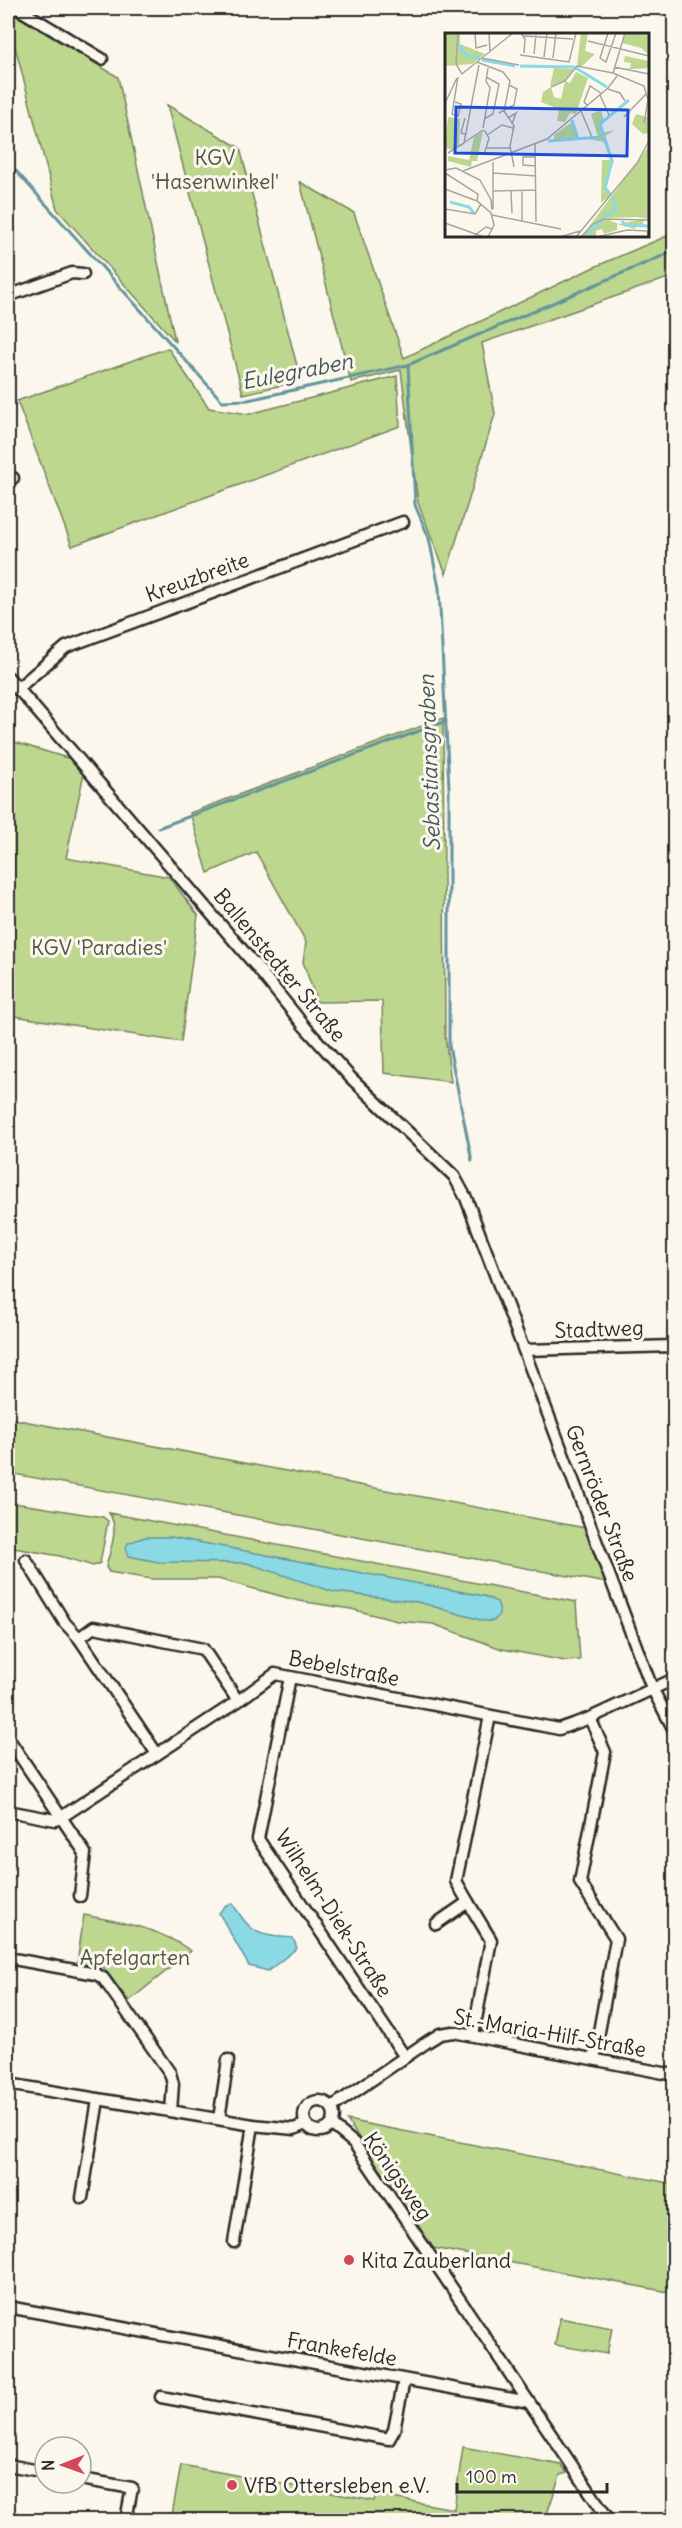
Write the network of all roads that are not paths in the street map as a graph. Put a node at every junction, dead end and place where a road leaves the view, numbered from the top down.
1 (16, 8) edge
2 (102, 58) dead end
3 (84, 274) dead end
4 (8, 296) edge
5 (403, 522) dead end
6 (8, 677) edge
7 (17, 688) junction
8 (499, 1287) joint
9 (675, 1346) edge
10 (525, 1350) junction
11 (26, 1560) dead end
12 (79, 1638) junction
13 (290, 1677) junction
14 (675, 1679) edge
15 (652, 1688) junction
16 (238, 1701) junction
17 (490, 1716) junction
18 (590, 1718) junction
19 (675, 1730) edge
20 (8, 1738) edge
21 (158, 1754) junction
22 (8, 1811) edge
23 (60, 1818) junction
24 (80, 1896) dead end
25 (468, 1902) junction
26 (436, 1924) dead end
27 (8, 1958) edge
28 (473, 2035) junction
29 (405, 2057) junction
30 (594, 2059) junction
31 (228, 2060) dead end
32 (675, 2075) edge
33 (8, 2084) edge
34 (98, 2100) junction
35 (332, 2107) junction
36 (171, 2111) junction
37 (219, 2119) junction
38 (306, 2124) junction
39 (253, 2125) junction
40 (332, 2125) junction
41 (82, 2198) dead end
42 (234, 2242) dead end
43 (8, 2307) edge
44 (404, 2380) junction
45 (161, 2397) dead end
46 (529, 2402) junction
47 (8, 2465) edge
48 (33, 2470) edge
49 (93, 2481) edge
50 (126, 2520) edge
51 (609, 2520) edge

1 - 2 street
3 - 4 street
5 - 7 street, Kreuzbreite
6 - 7 street, Ballenstedter Straße
7 - 8 street, Ballenstedter Straße
8 - 10 street, Gernröder Straße
9 - 10 street, Stadtweg
10 - 15 street, Gernröder Straße
11 - 12 street
12 - 16 street
12 - 21 street
13 - 16 street, Bebelstraße
13 - 17 street, Bebelstraße
13 - 29 street, Wilhelm-Diek-Straße
14 - 15 street, Bebelstraße
15 - 18 street, Bebelstraße
15 - 19 street, Gernröder Straße
16 - 21 street, Bebelstraße
17 - 18 street, Bebelstraße
17 - 25 street
18 - 30 street
20 - 23 street
21 - 23 street, Bebelstraße
22 - 23 street
23 - 24 street
25 - 26 street
25 - 28 street
27 - 36 street
28 - 29 street, St.-Maria-Hilf-Straße
28 - 30 street, St.-Maria-Hilf-Straße
29 - 35 street, St.-Maria-Hilf-Straße
30 - 32 street, St.-Maria-Hilf-Straße
31 - 37 street
33 - 34 street
34 - 36 street
34 - 41 street
35 - 38 street
35 - 40 street
36 - 37 street
37 - 39 street
38 - 39 street
38 - 40 street
39 - 42 street
40 - 46 street, Königsweg
43 - 44 street, Frankefelde
44 - 45 street
44 - 46 street, Frankefelde
46 - 51 street
47 - 48 street
49 - 50 street

